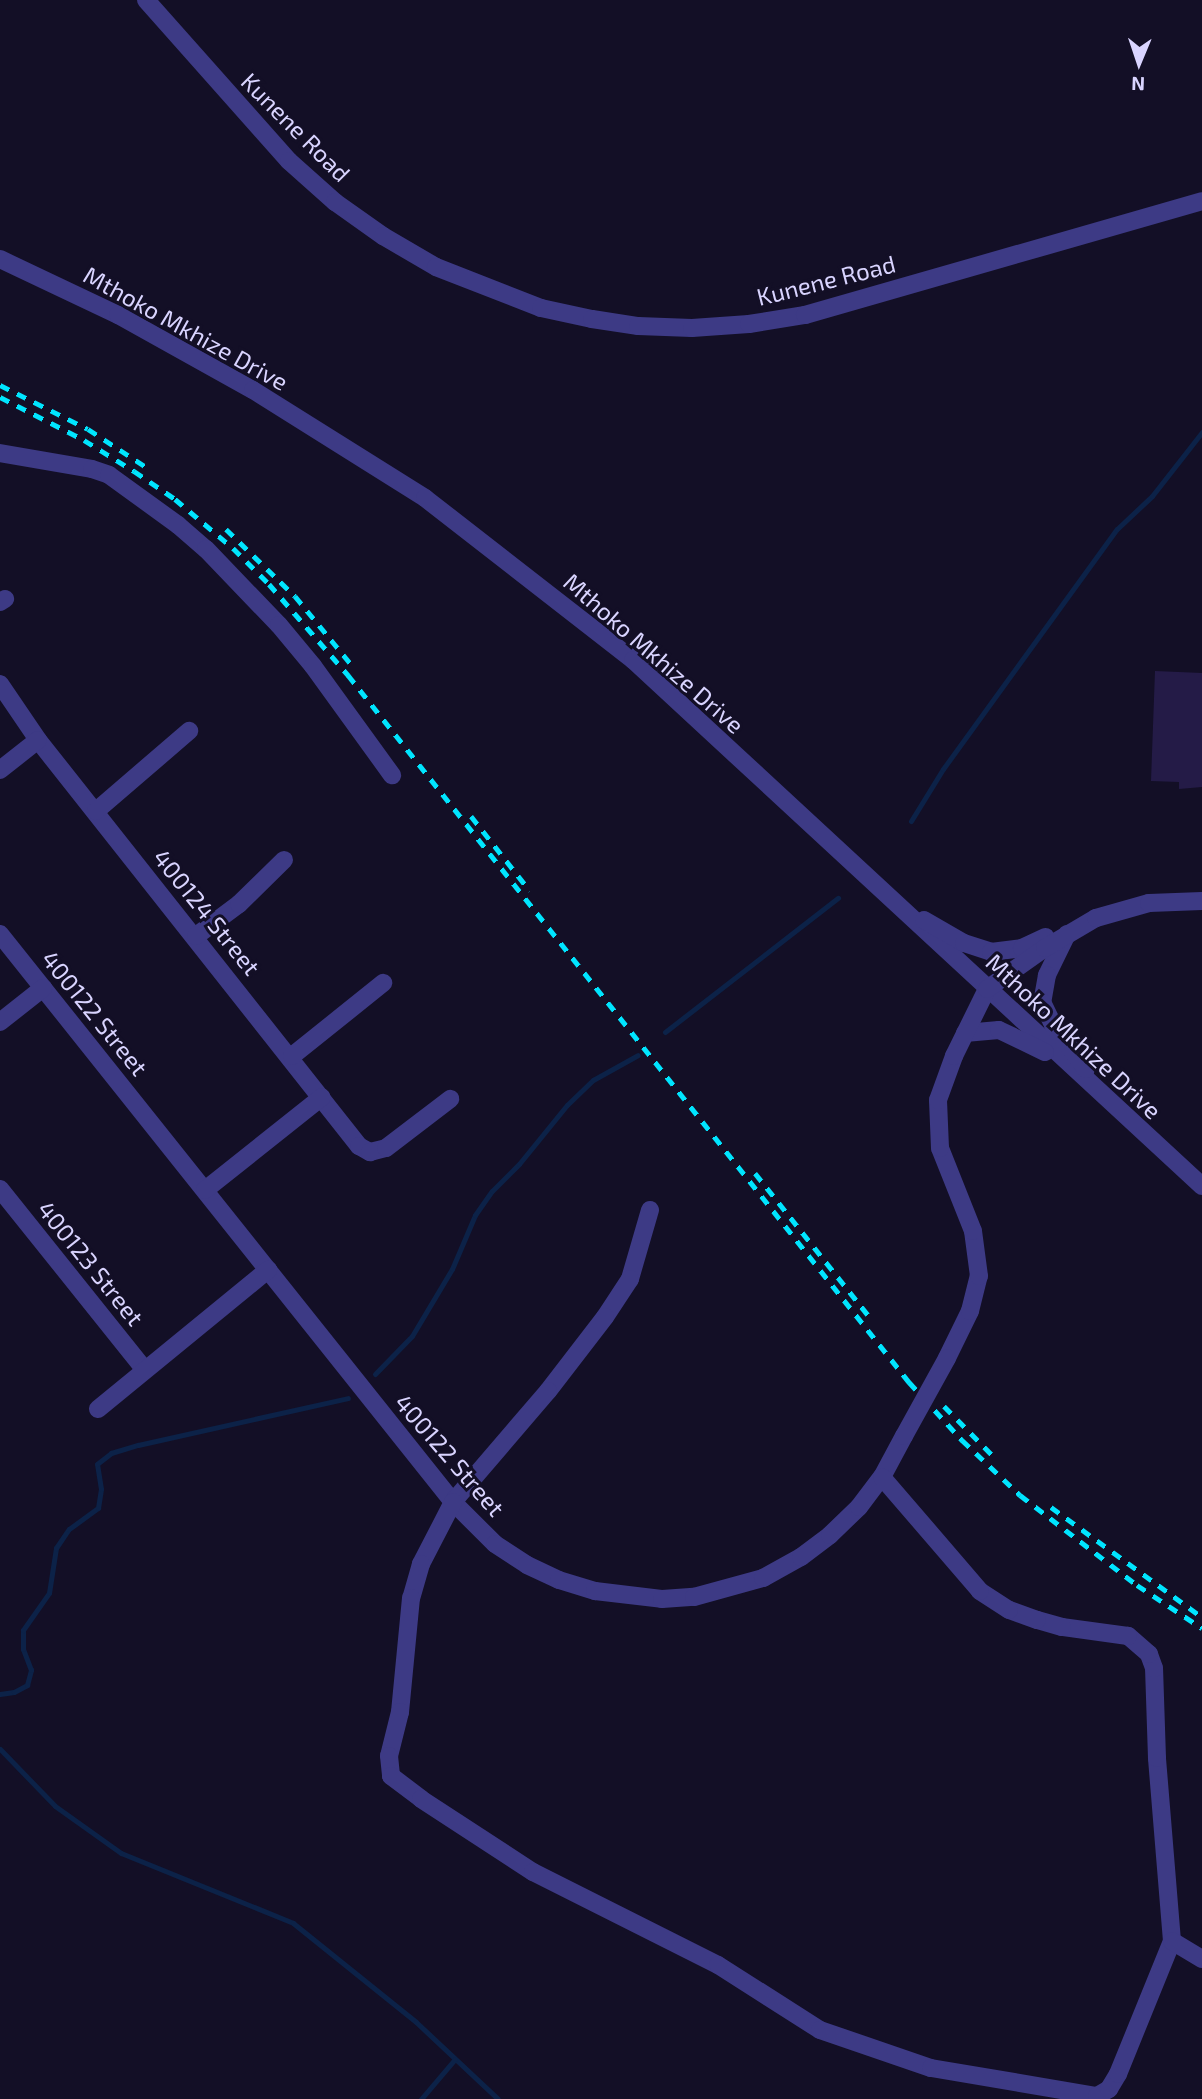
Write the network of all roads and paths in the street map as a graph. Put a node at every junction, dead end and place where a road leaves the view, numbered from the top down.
1 (146, 0) edge
2 (1202, 201) edge
3 (0, 259) edge
4 (0, 453) edge
5 (0, 684) edge
6 (189, 732) dead end
7 (38, 740) junction
8 (0, 770) edge
9 (392, 775) dead end
10 (96, 811) junction
11 (284, 860) dead end
12 (1202, 901) edge
13 (897, 904) junction
14 (1096, 918) junction
15 (0, 934) edge
16 (1067, 934) junction
17 (196, 936) junction
18 (383, 983) dead end
19 (43, 988) junction
20 (987, 989) junction
21 (0, 1022) edge
22 (965, 1034) junction
23 (292, 1056) junction
24 (1070, 1066) junction
25 (322, 1097) junction
26 (450, 1099) dead end
27 (1113, 1106) junction
28 (1202, 1186) edge
29 (0, 1189) edge
30 (205, 1190) junction
31 (650, 1210) dead end
32 (268, 1270) junction
33 (144, 1368) junction
34 (98, 1409) dead end
35 (882, 1477) junction
36 (453, 1502) junction
37 (1172, 1941) junction
38 (1202, 1959) edge

1 - 2 street, Kunene Road
3 - 13 street, Mthoko Mkhize Drive
4 - 9 street
5 - 7 street, 400124 Street
6 - 10 street
7 - 8 street
7 - 10 street, 400124 Street
10 - 17 street, 400124 Street
11 - 17 street
12 - 14 street
13 - 14 street
13 - 20 street, Mthoko Mkhize Drive
14 - 16 street
15 - 19 street, 400122 Street
16 - 20 street
16 - 27 street
17 - 23 street, 400124 Street
18 - 23 street
19 - 21 street
19 - 30 street, 400122 Street
20 - 22 street, 400122 Street
20 - 24 street, Mthoko Mkhize Drive
22 - 24 street
22 - 35 street, 400122 Street, bridge
23 - 25 street, 400124 Street
24 - 27 street, Mthoko Mkhize Drive
25 - 26 street, 400124 Street
25 - 30 street
27 - 28 street, Mthoko Mkhize Drive
29 - 33 street, 400123 Street
30 - 32 street, 400122 Street
31 - 36 street
32 - 33 street
32 - 36 street, 400122 Street
33 - 34 street
35 - 36 street, 400122 Street
35 - 37 street
36 - 37 street
37 - 38 street

